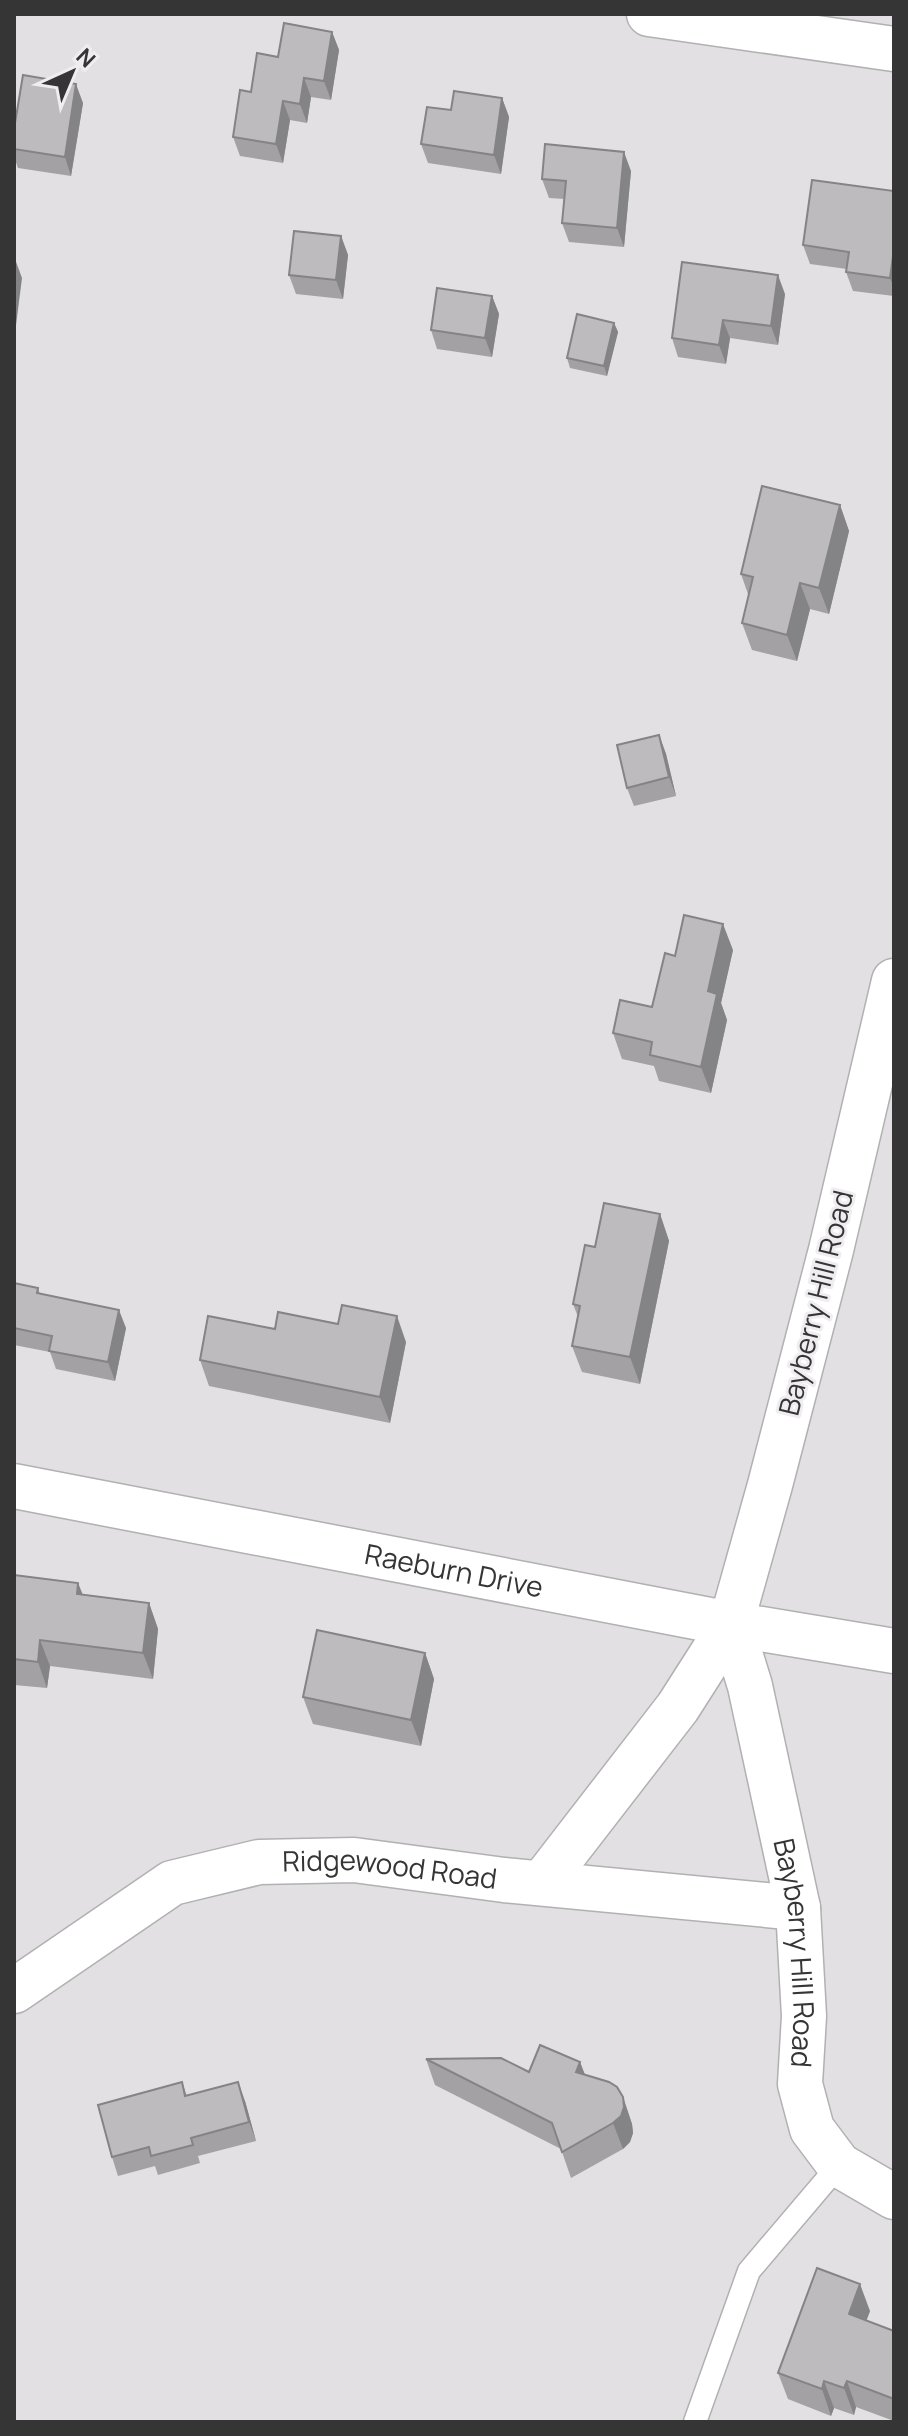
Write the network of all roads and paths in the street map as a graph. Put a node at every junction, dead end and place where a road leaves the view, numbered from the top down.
1 (649, 14) edge
2 (894, 49) edge
3 (894, 981) edge
4 (14, 1486) edge
5 (731, 1624) junction
6 (894, 1651) edge
7 (542, 1883) junction
8 (798, 1908) junction
9 (14, 1991) edge
10 (839, 2165) junction
11 (894, 2197) edge
12 (695, 2422) edge

1 - 2 street
3 - 5 street, Bayberry Hill Road
4 - 5 street, Raeburn Drive
5 - 6 street, Raeburn Drive
5 - 7 street, Bayberry Hill Road
5 - 8 street, Bayberry Hill Road
7 - 8 street, Ridgewood Road
7 - 9 street, Ridgewood Road
8 - 10 street, Bayberry Hill Road
10 - 11 street, Bayberry Hill Road
10 - 12 lane

